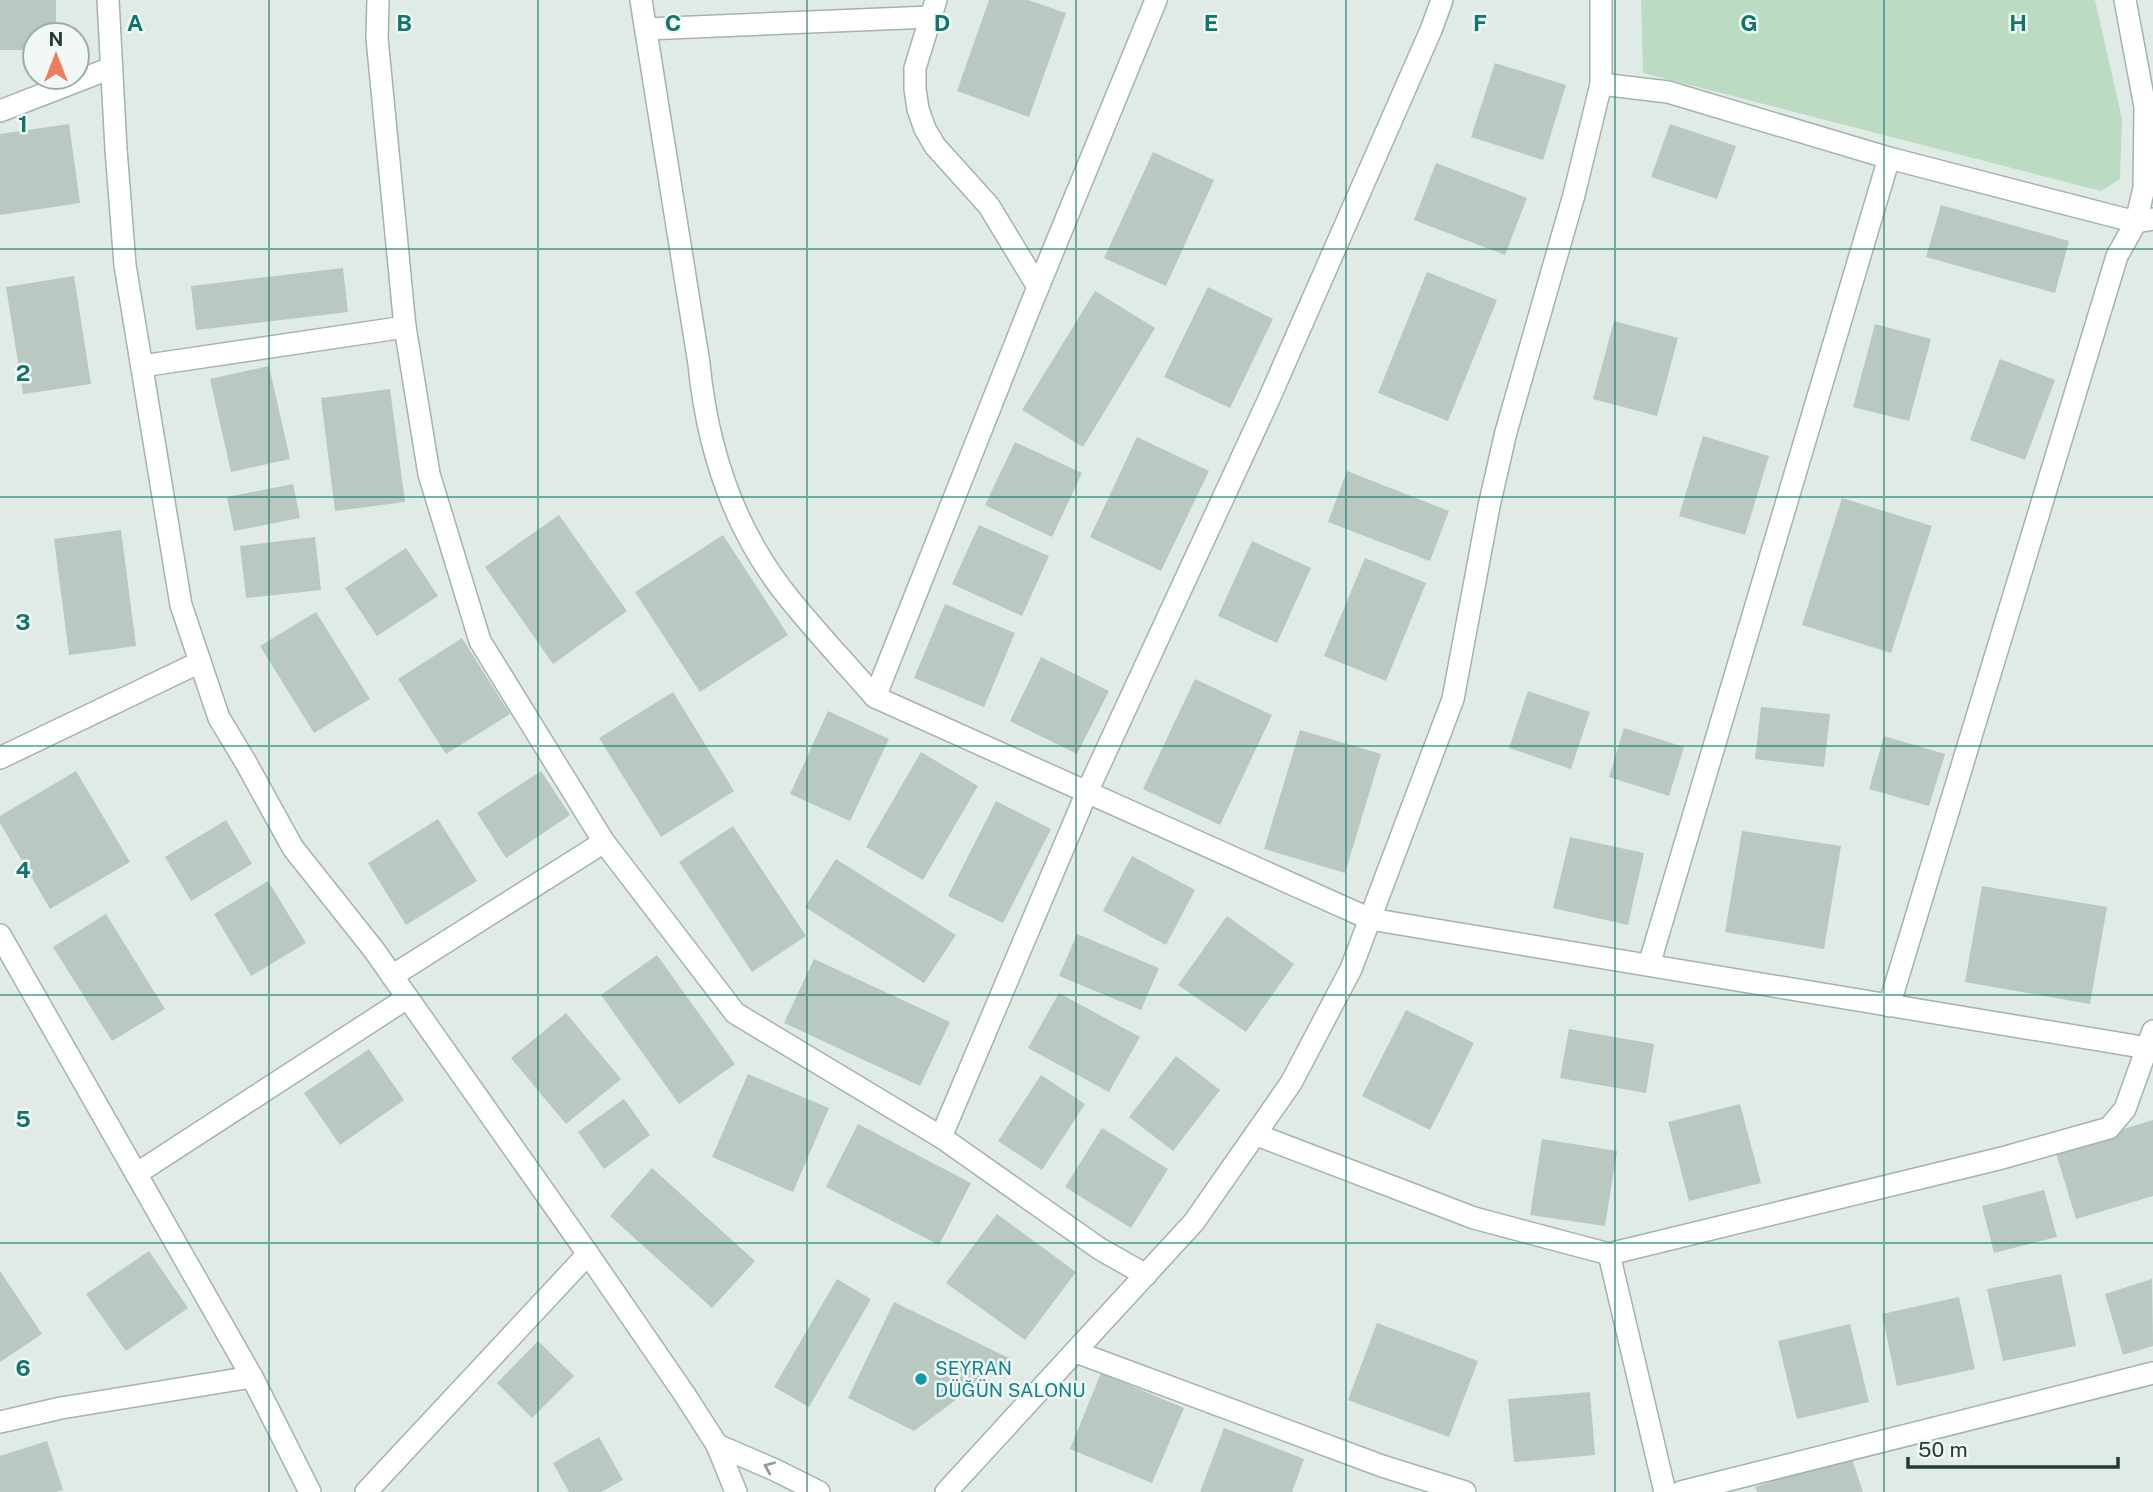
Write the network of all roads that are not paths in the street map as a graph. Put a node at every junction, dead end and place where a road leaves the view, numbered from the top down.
1 (108, 0) edge
2 (377, 0) edge
3 (641, 0) edge
4 (1156, 0) edge
5 (1442, 0) edge
6 (1601, 0) edge
7 (2125, 0) edge
8 (931, 6) edge
9 (646, 29) junction
10 (111, 68) junction
11 (1601, 84) junction
12 (0, 111) edge
13 (1889, 158) junction
14 (2144, 220) edge
15 (1038, 287) junction
16 (405, 327) junction
17 (142, 366) junction
18 (200, 662) junction
19 (876, 697) junction
20 (0, 758) edge
21 (1087, 792) junction
22 (604, 842) junction
23 (1370, 919) junction
24 (0, 935) edge
25 (1649, 965) junction
26 (392, 976) junction
27 (407, 998) junction
28 (1889, 1006) junction
29 (2151, 1043) edge
30 (1256, 1135) junction
31 (941, 1137) junction
32 (136, 1174) junction
33 (588, 1254) junction
34 (1609, 1254) junction
35 (1146, 1275) junction
36 (1076, 1352) junction
37 (2153, 1373) edge
38 (252, 1377) junction
39 (0, 1422) edge
40 (717, 1446) junction
41 (310, 1492) edge
42 (366, 1492) edge
43 (736, 1492) edge
44 (819, 1492) edge
45 (946, 1492) edge
46 (1465, 1492) edge
47 (1665, 1492) edge
48 (1681, 1492) edge

1 - 10 street
2 - 16 street
3 - 9 street
4 - 15 street
5 - 21 street
6 - 11 street
7 - 14 street
8 - 9 street
8 - 15 street
9 - 19 street
10 - 12 street
10 - 17 street
11 - 13 street
11 - 23 street
13 - 14 street
13 - 25 street
14 - 28 street
15 - 19 street
16 - 17 street
16 - 22 street
17 - 18 street
18 - 20 street
18 - 26 street
19 - 21 street
21 - 23 street
21 - 31 street
22 - 26 street
22 - 31 street
23 - 25 street
23 - 30 street
24 - 32 street
25 - 28 street
26 - 27 street
27 - 32 street
27 - 33 street
28 - 29 street
29 - 34 street
30 - 34 street
30 - 35 street
31 - 35 street
32 - 38 street
33 - 40 street
33 - 42 street
34 - 47 street
35 - 36 street
36 - 45 street
36 - 46 street
37 - 48 street
38 - 39 street
38 - 41 street
40 - 43 street
44 -> 40 street

